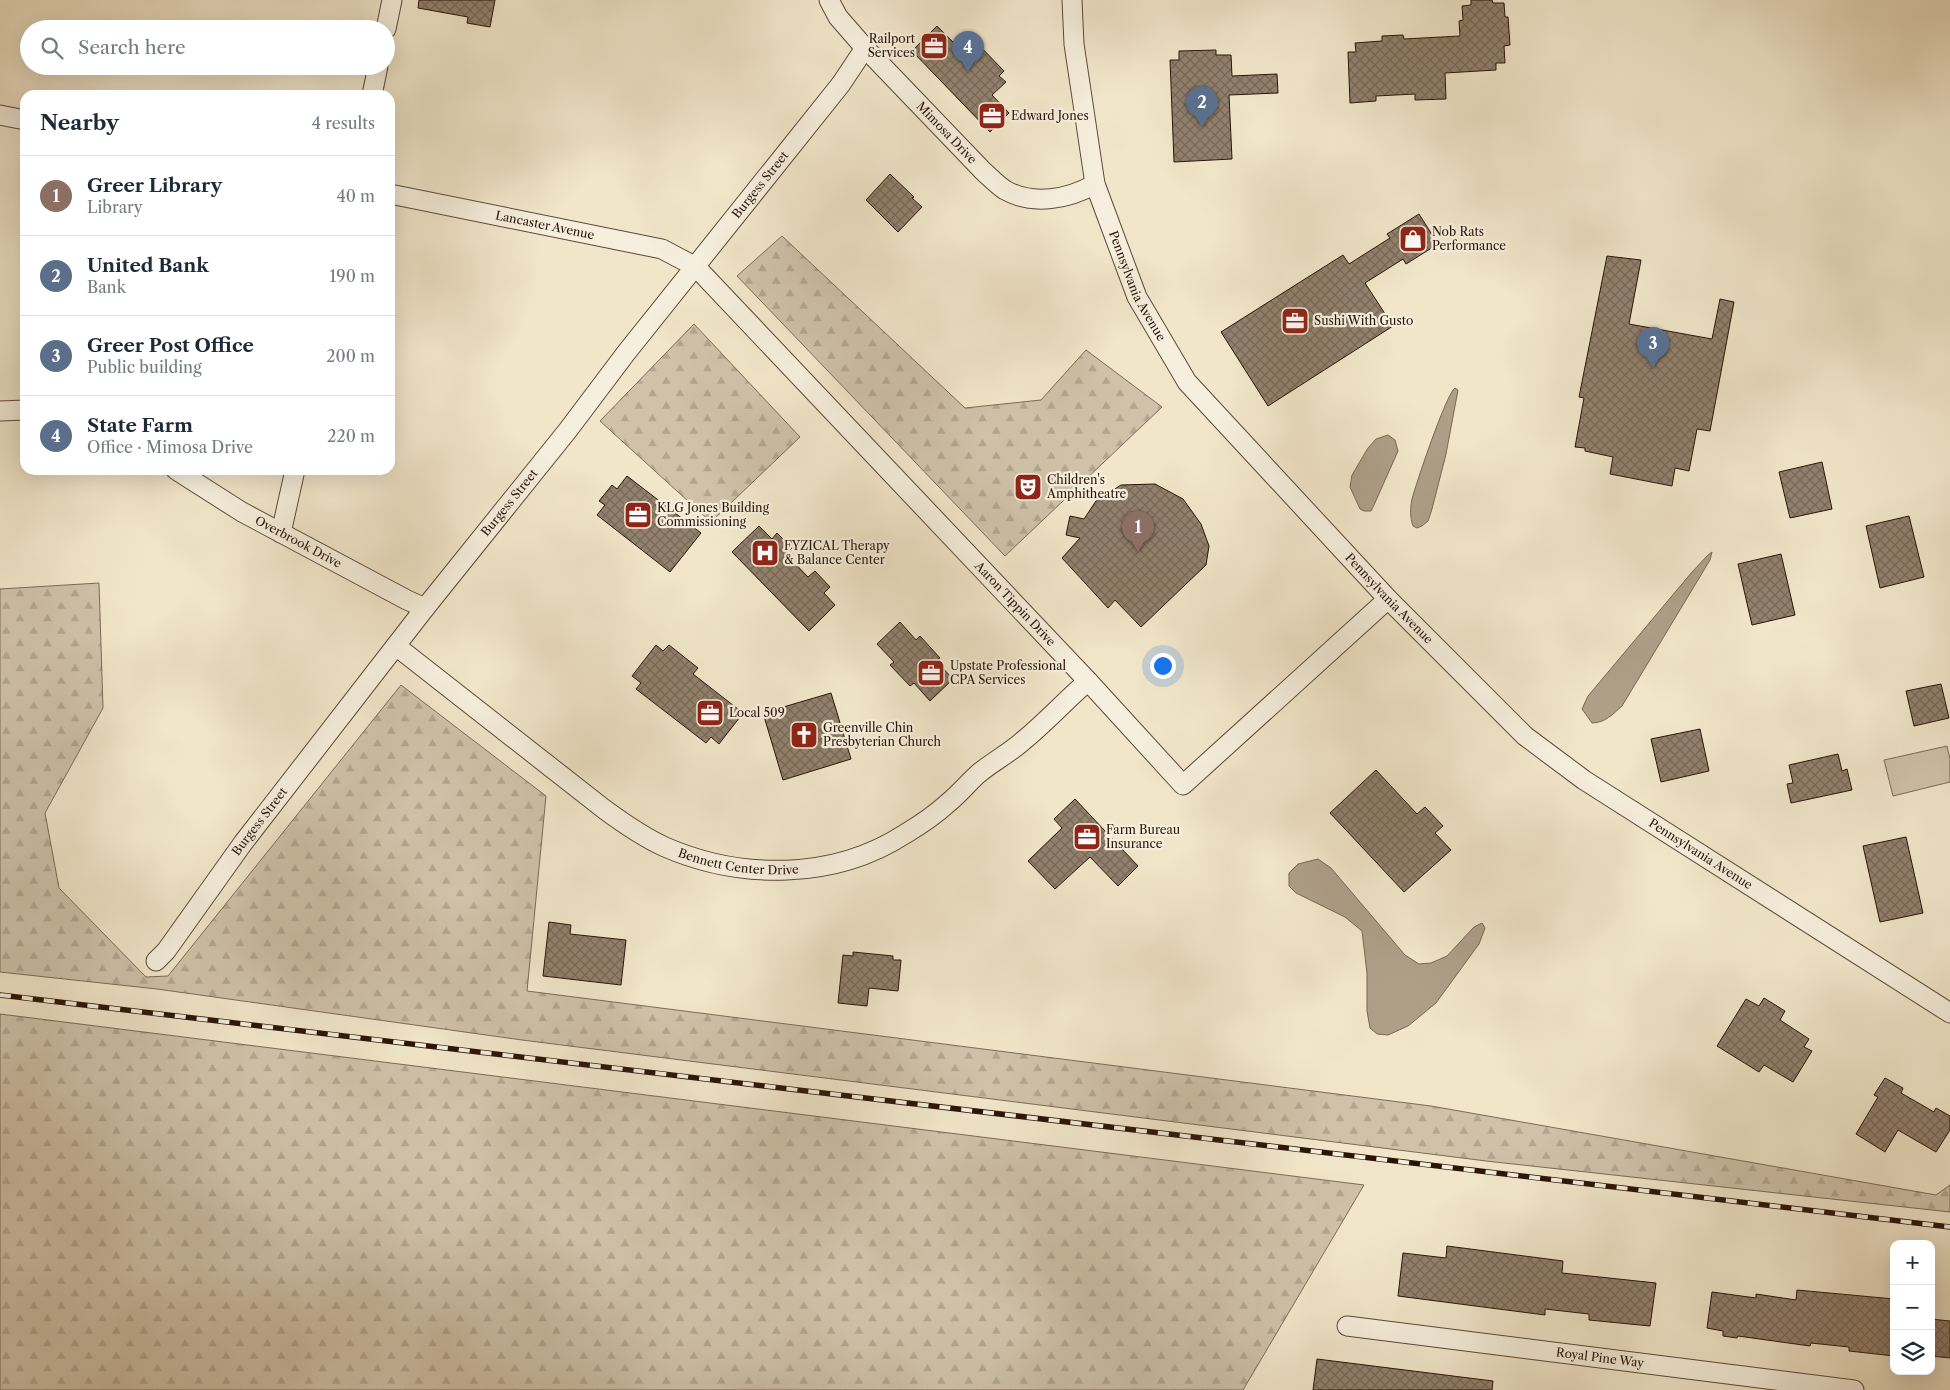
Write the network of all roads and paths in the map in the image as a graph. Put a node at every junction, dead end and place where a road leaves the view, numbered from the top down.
1 (392, 0) edge
2 (829, 0) edge
3 (1072, 0) edge
4 (388, 20) edge
5 (865, 48) junction
6 (376, 75) edge
7 (373, 90) edge
8 (0, 115) edge
9 (20, 119) edge
10 (1096, 184) junction
11 (395, 195) edge
12 (696, 266) junction
13 (20, 410) edge
14 (0, 411) edge
15 (184, 475) edge
16 (294, 475) edge
17 (281, 533) junction
18 (1388, 599) junction
19 (425, 608) junction
20 (396, 646) junction
21 (1088, 681) junction
22 (156, 961) dead end
23 (1950, 1013) edge
24 (1347, 1326) dead end
25 (1730, 1382) edge
26 (1854, 1390) edge

1 - 4 street
2 - 5 street, Mimosa Drive
3 - 10 street, Pennsylvania Avenue
5 - 10 street, Mimosa Drive
5 - 12 street, Burgess Street
6 - 7 street
8 - 9 street
10 - 18 street, Pennsylvania Avenue
11 - 12 street, Lancaster Avenue
12 - 19 street, Burgess Street
12 - 21 street, Aaron Tippin Drive
13 - 14 street
15 - 17 street, Overbrook Drive
16 - 17 street
17 - 19 street, Overbrook Drive
18 - 21 street, Aaron Tippin Drive
18 - 23 street, Pennsylvania Avenue
19 - 20 street, Burgess Street
20 - 21 street, Bennett Center Drive
20 - 22 street, Burgess Street
24 - 25 street, Royal Pine Way
25 - 26 street, Royal Pine Way

